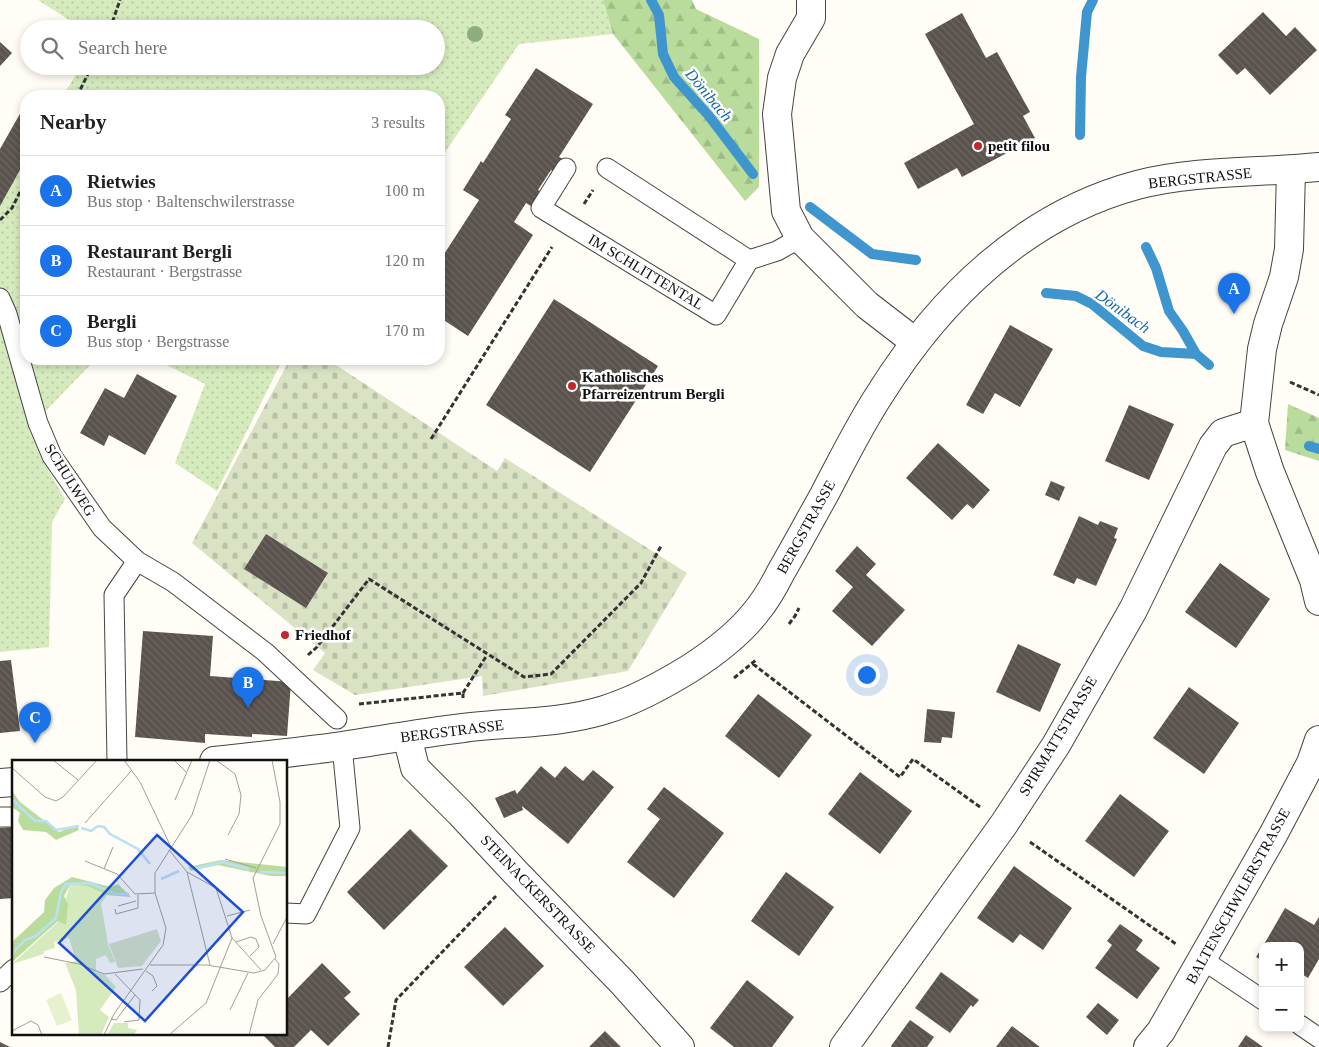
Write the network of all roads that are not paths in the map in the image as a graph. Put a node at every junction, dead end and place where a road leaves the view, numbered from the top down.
1 (811, 0) edge
2 (1319, 167) edge
3 (566, 168) dead end
4 (606, 168) road end
5 (1291, 170) junction
6 (800, 238) junction
7 (749, 260) junction
8 (0, 298) edge
9 (915, 342) junction
10 (20, 360) edge
11 (22, 365) edge
12 (1254, 423) junction
13 (137, 561) junction
14 (1319, 601) edge
15 (337, 719) dead end
16 (407, 736) junction
17 (1319, 740) edge
18 (342, 746) junction
19 (117, 760) edge
20 (223, 760) edge
21 (288, 913) edge
22 (1203, 960) junction
23 (12, 971) edge
24 (0, 982) edge
25 (1259, 997) edge
26 (1304, 1028) edge
27 (1319, 1038) edge
28 (680, 1047) edge
29 (844, 1047) edge
30 (1148, 1047) edge

1 - 6 street
2 - 5 street, BERGSTRASSE
3 - 7 lane, IM SCHLITTENTAL
4 - 7 lane
5 - 9 street, BERGSTRASSE
5 - 12 street
6 - 7 lane
6 - 9 street
8 - 10 lane, SCHULWEG
9 - 16 street, BERGSTRASSE
11 - 13 lane, SCHULWEG
12 - 14 street
12 - 29 street, SPIRMATTSTRASSE
13 - 15 lane, SCHULWEG
13 - 19 lane
16 - 18 street, BERGSTRASSE
16 - 28 street, STEINACKERSTRASSE
17 - 22 street, BALTENSCHWILERSTRASSE
18 - 20 street, BERGSTRASSE
18 - 21 lane
22 - 25 lane
22 - 30 street, BALTENSCHWILERSTRASSE
23 - 24 lane
26 - 27 lane

